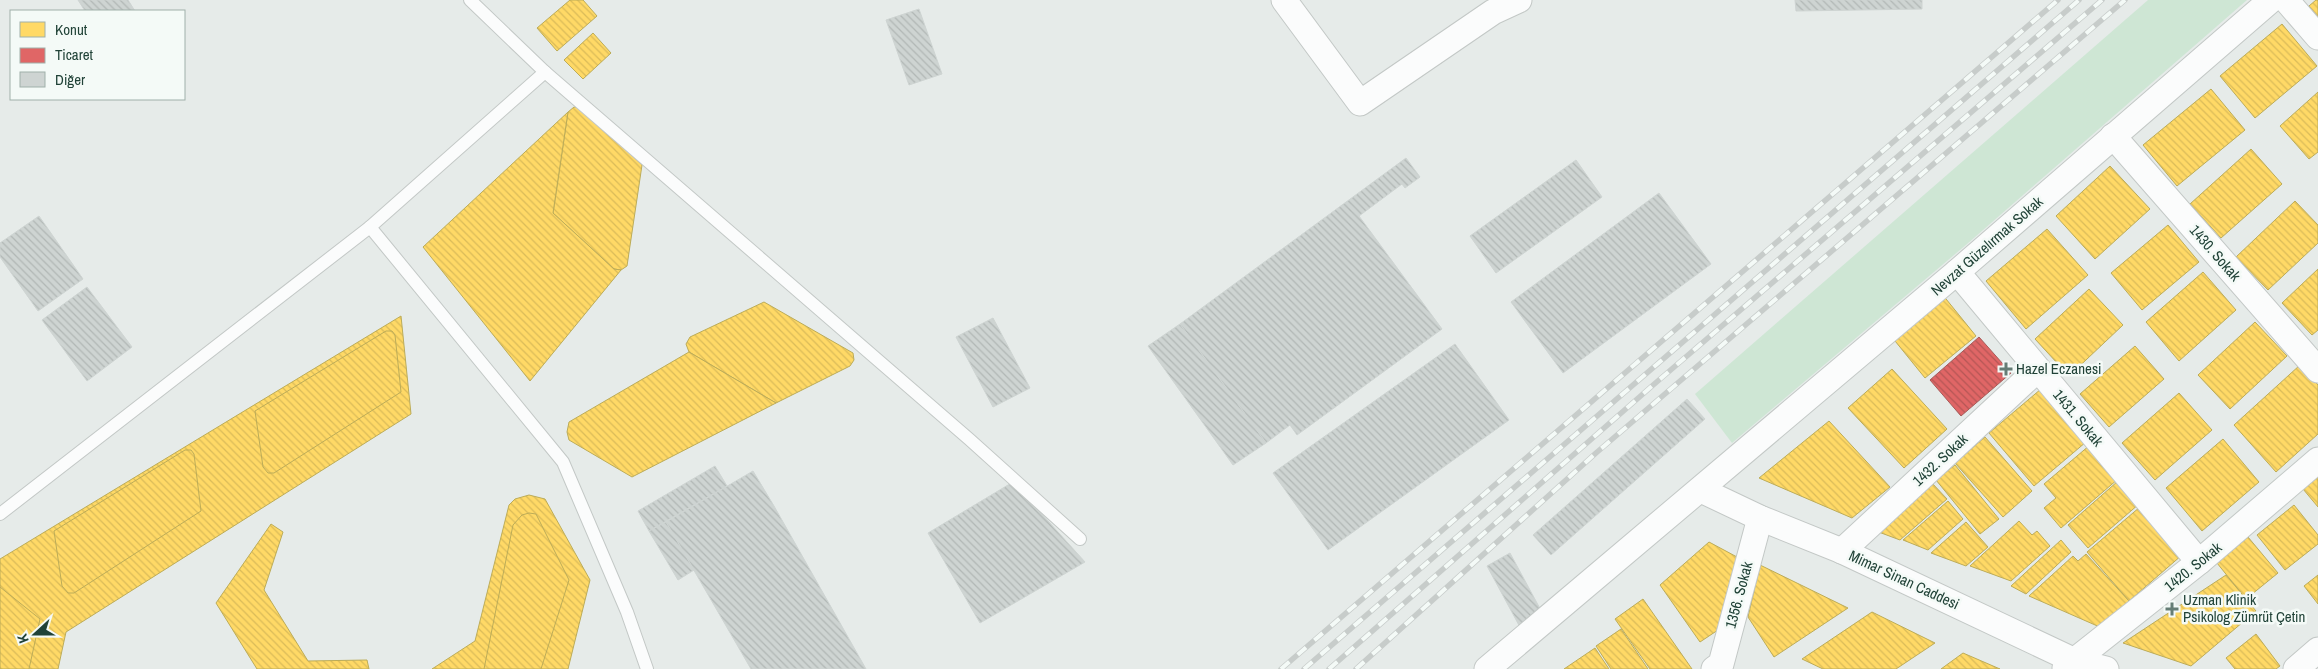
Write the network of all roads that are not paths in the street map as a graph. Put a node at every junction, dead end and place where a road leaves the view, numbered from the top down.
1 (470, 0) edge
2 (1284, 0) edge
3 (1519, 0) edge
4 (2272, 0) edge
5 (2286, 0) edge
6 (2318, 37) edge
7 (545, 72) junction
8 (2112, 136) junction
9 (370, 227) junction
10 (1957, 272) junction
11 (2037, 370) junction
12 (2318, 370) edge
13 (2318, 460) edge
14 (1701, 490) junction
15 (0, 514) edge
16 (1760, 518) junction
17 (1080, 539) dead end
18 (1842, 551) junction
19 (2199, 562) junction
20 (2318, 650) edge
21 (2070, 665) edge
22 (647, 669) edge
23 (1487, 669) edge
24 (1714, 669) edge
25 (2106, 669) edge
26 (2296, 669) edge

1 - 7 lane
2 - 3 street
4 - 8 street, Nevzat Güzelırmak Sokak
5 - 6 street
7 - 9 lane
7 - 17 lane
8 - 10 street, Nevzat Güzelırmak Sokak
8 - 12 street, 1430. Sokak
9 - 15 lane
9 - 22 lane
10 - 11 street, 1431. Sokak
10 - 14 street, Nevzat Güzelırmak Sokak
11 - 18 street, 1432. Sokak
11 - 19 street, 1431. Sokak
13 - 19 street, 1420. Sokak
14 - 16 street, Mimar Sinan Caddesi
14 - 23 street, Nevzat Güzelırmak Sokak
16 - 18 street, Mimar Sinan Caddesi
16 - 24 street, 1356. Sokak
18 - 21 street, Mimar Sinan Caddesi
19 - 21 street, 1420. Sokak
20 - 26 street
21 - 25 street, Mimar Sinan Caddesi

